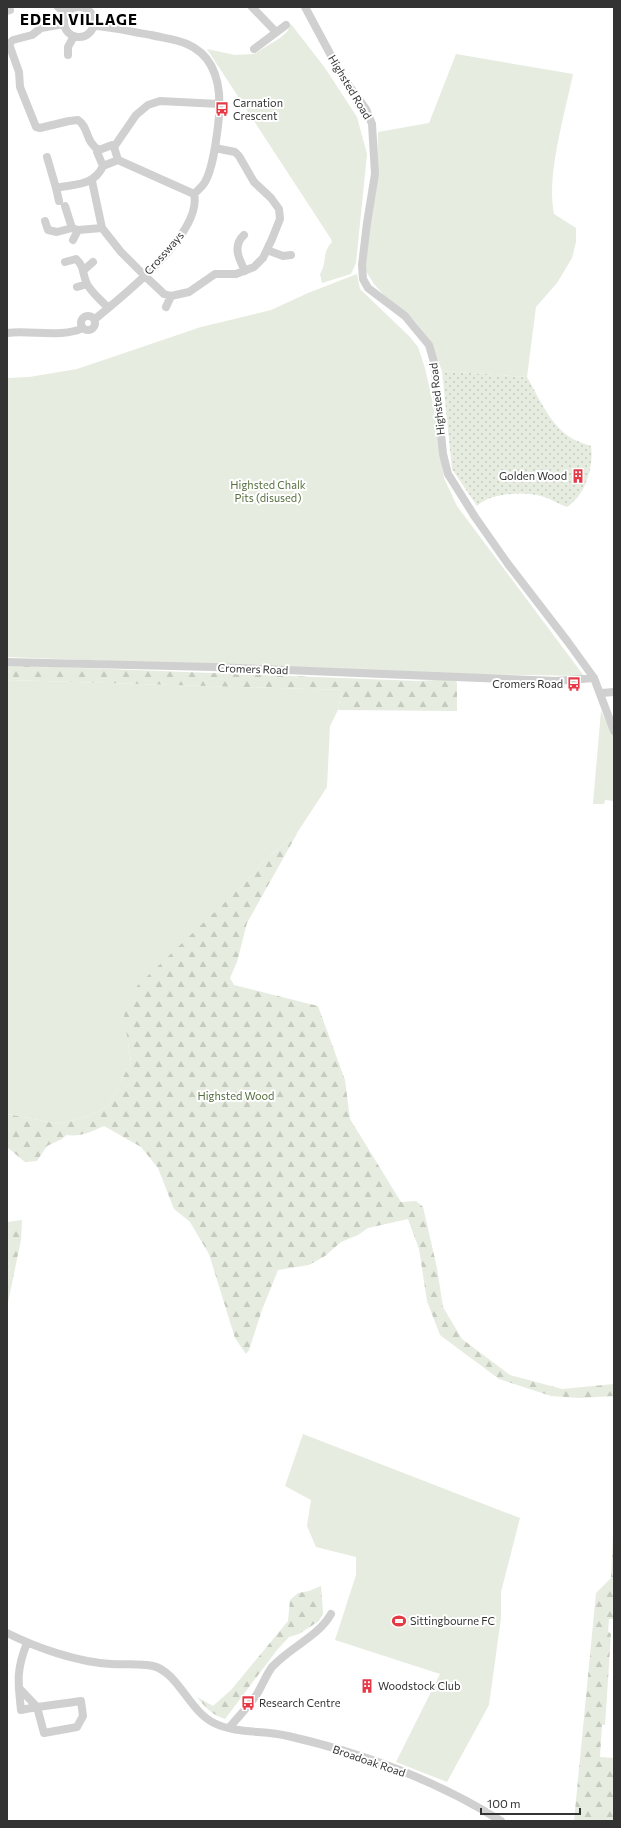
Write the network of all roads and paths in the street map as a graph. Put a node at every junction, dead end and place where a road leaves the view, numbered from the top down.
1 (58, 7) edge
2 (252, 7) edge
3 (305, 7) edge
4 (85, 8) edge
5 (67, 14) junction
6 (64, 24) junction
7 (286, 25) dead end
8 (94, 26) junction
9 (276, 32) junction
10 (74, 36) junction
11 (254, 49) dead end
12 (68, 55) dead end
13 (219, 104) junction
14 (114, 147) junction
15 (215, 148) junction
16 (99, 150) junction
17 (46, 157) dead end
18 (118, 160) junction
19 (103, 166) junction
20 (92, 181) junction
21 (56, 188) junction
22 (194, 194) junction
23 (45, 221) dead end
24 (102, 228) junction
25 (75, 229) junction
26 (244, 235) dead end
27 (73, 240) dead end
28 (267, 250) junction
29 (291, 255) dead end
30 (65, 262) dead end
31 (93, 262) dead end
32 (84, 269) junction
33 (245, 271) junction
34 (145, 276) junction
35 (87, 284) junction
36 (77, 287) dead end
37 (171, 296) junction
38 (166, 307) dead end
39 (108, 308) junction
40 (7, 333) edge
41 (7, 662) edge
42 (594, 678) junction
43 (614, 692) edge
44 (600, 694) junction
45 (614, 731) edge
46 (332, 1614) dead end
47 (7, 1633) edge
48 (27, 1643) junction
49 (19, 1688) junction
50 (37, 1707) junction
51 (229, 1728) junction
52 (501, 1821) edge

1 - 5 street
2 - 9 street
3 - 42 street, Highsted Road
4 - 5 street
4 - 8 street
5 - 6 street
6 - 10 street
6 - 16 street
7 - 9 street
8 - 10 street
8 - 13 street
9 - 11 street
10 - 12 street
13 - 14 street
13 - 15 street
14 - 16 street
14 - 18 street
15 - 22 street
15 - 28 street
16 - 19 street
17 - 21 street
18 - 19 street
18 - 22 street
19 - 20 street
20 - 21 street
20 - 24 street
21 - 25 street
22 - 34 street, Crossways
23 - 25 street
24 - 25 street
24 - 34 street
25 - 27 street
26 - 33 street
28 - 29 street
28 - 33 street
30 - 32 street
31 - 32 street
32 - 35 street
33 - 37 street
34 - 37 street
34 - 39 street, Crossways
35 - 36 street
35 - 39 street
37 - 38 street
39 - 40 street, Crossways
41 - 42 street, Cromers Road
42 - 44 street, Highsted Road
43 - 44 street
44 - 45 street, Highsted Road
46 - 51 street
47 - 48 street, Broadoak Road
48 - 49 street
48 - 51 street, Broadoak Road
49 - 50 street
49 - 50 street
50 - 50 street
51 - 52 street, Broadoak Road

